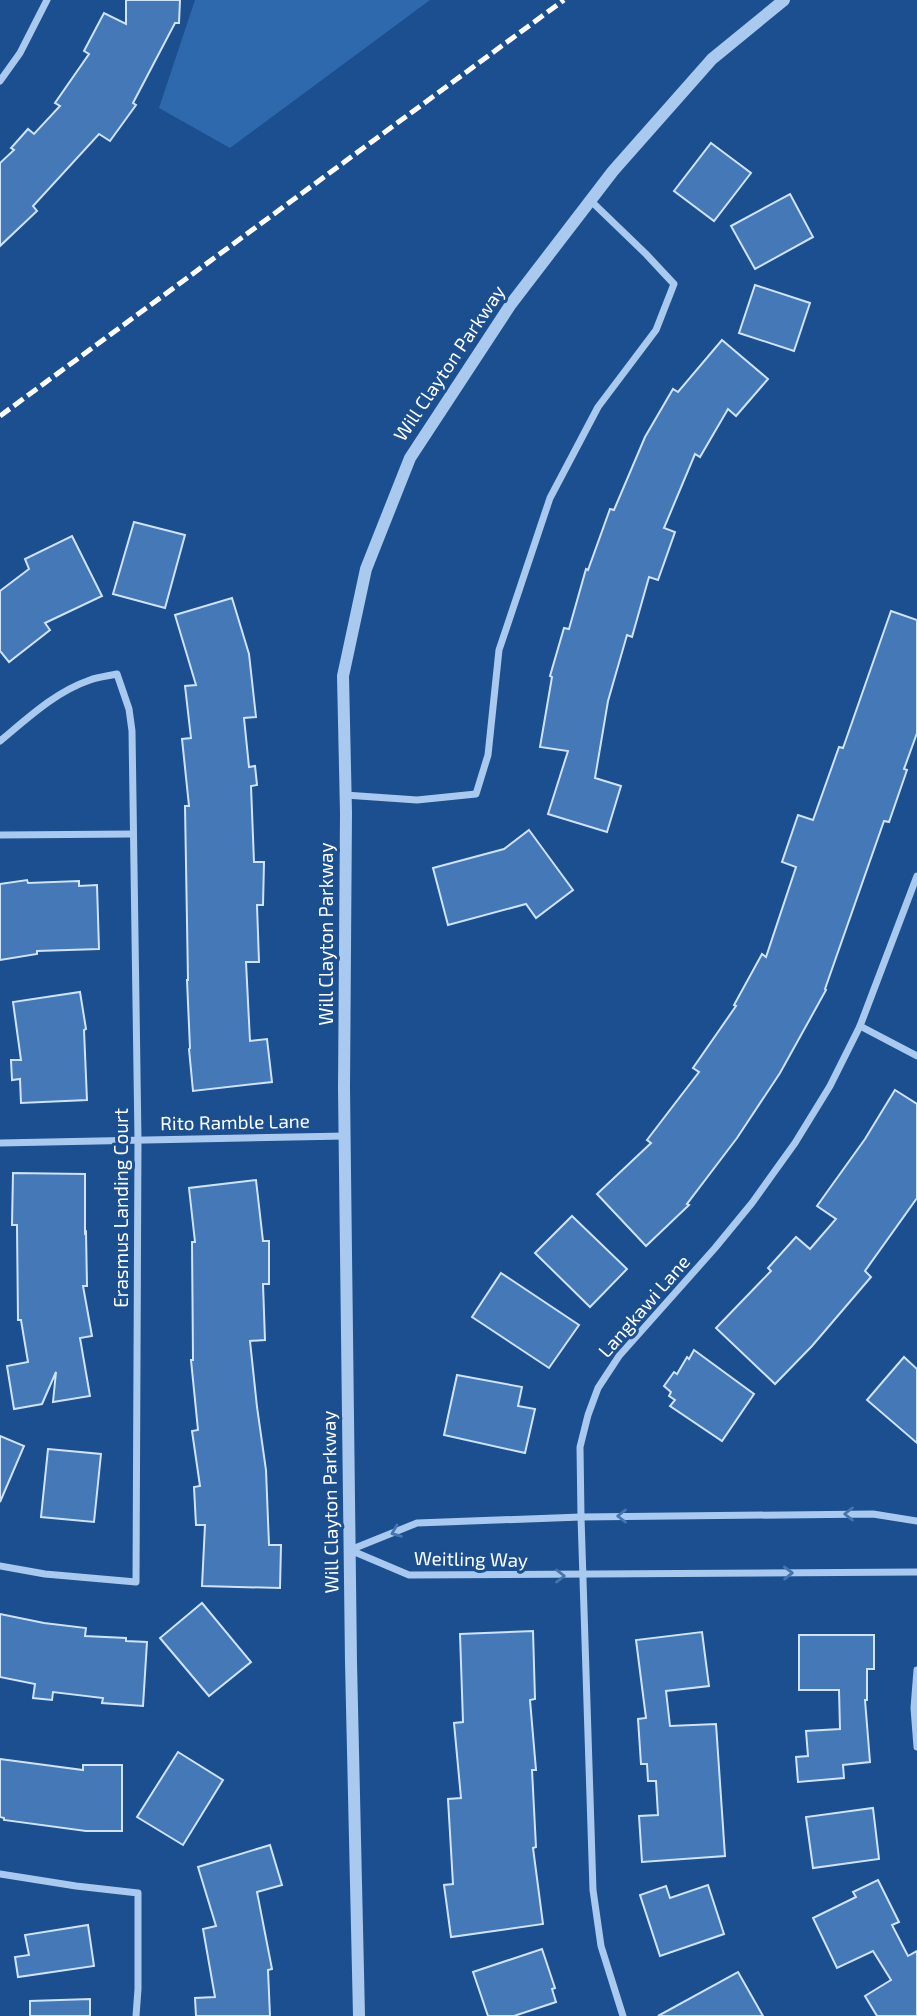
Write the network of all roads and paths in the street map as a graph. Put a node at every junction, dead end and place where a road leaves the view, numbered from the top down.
1 (47, 0) edge
2 (784, 0) edge
3 (0, 81) edge
4 (591, 201) junction
5 (0, 741) edge
6 (345, 795) junction
7 (133, 834) junction
8 (0, 835) edge
9 (917, 876) edge
10 (860, 1026) junction
11 (917, 1056) edge
12 (345, 1136) junction
13 (138, 1140) junction
14 (0, 1143) edge
15 (580, 1517) junction
16 (917, 1521) edge
17 (350, 1550) junction
18 (0, 1566) edge
19 (917, 1572) edge
20 (582, 1576) junction
21 (917, 1670) edge
22 (917, 1747) edge
23 (0, 1874) edge
24 (136, 2016) edge
25 (359, 2016) edge
26 (623, 2016) edge

1 - 3 street
2 - 4 street, Will Clayton Parkway
4 - 6 street, Will Clayton Parkway
4 - 6 street
5 - 7 street, Erasmus Landing Court
6 - 12 street, Will Clayton Parkway
7 - 8 street
7 - 13 street, Erasmus Landing Court
9 - 10 street, Langkawi Lane
10 - 11 street
10 - 15 street, Langkawi Lane
12 - 13 street, Rito Ramble Lane
12 - 17 street, Will Clayton Parkway
13 - 14 street, Rito Ramble Lane
13 - 18 street, Erasmus Landing Court
16 -> 15 street, Weitling Way
15 -> 17 street, Weitling Way
15 - 20 street, Langkawi Lane
17 -> 20 street, Weitling Way
17 - 25 street, Will Clayton Parkway
20 -> 19 street, Weitling Way
20 - 26 street, Langkawi Lane
21 - 22 street
23 - 24 street

